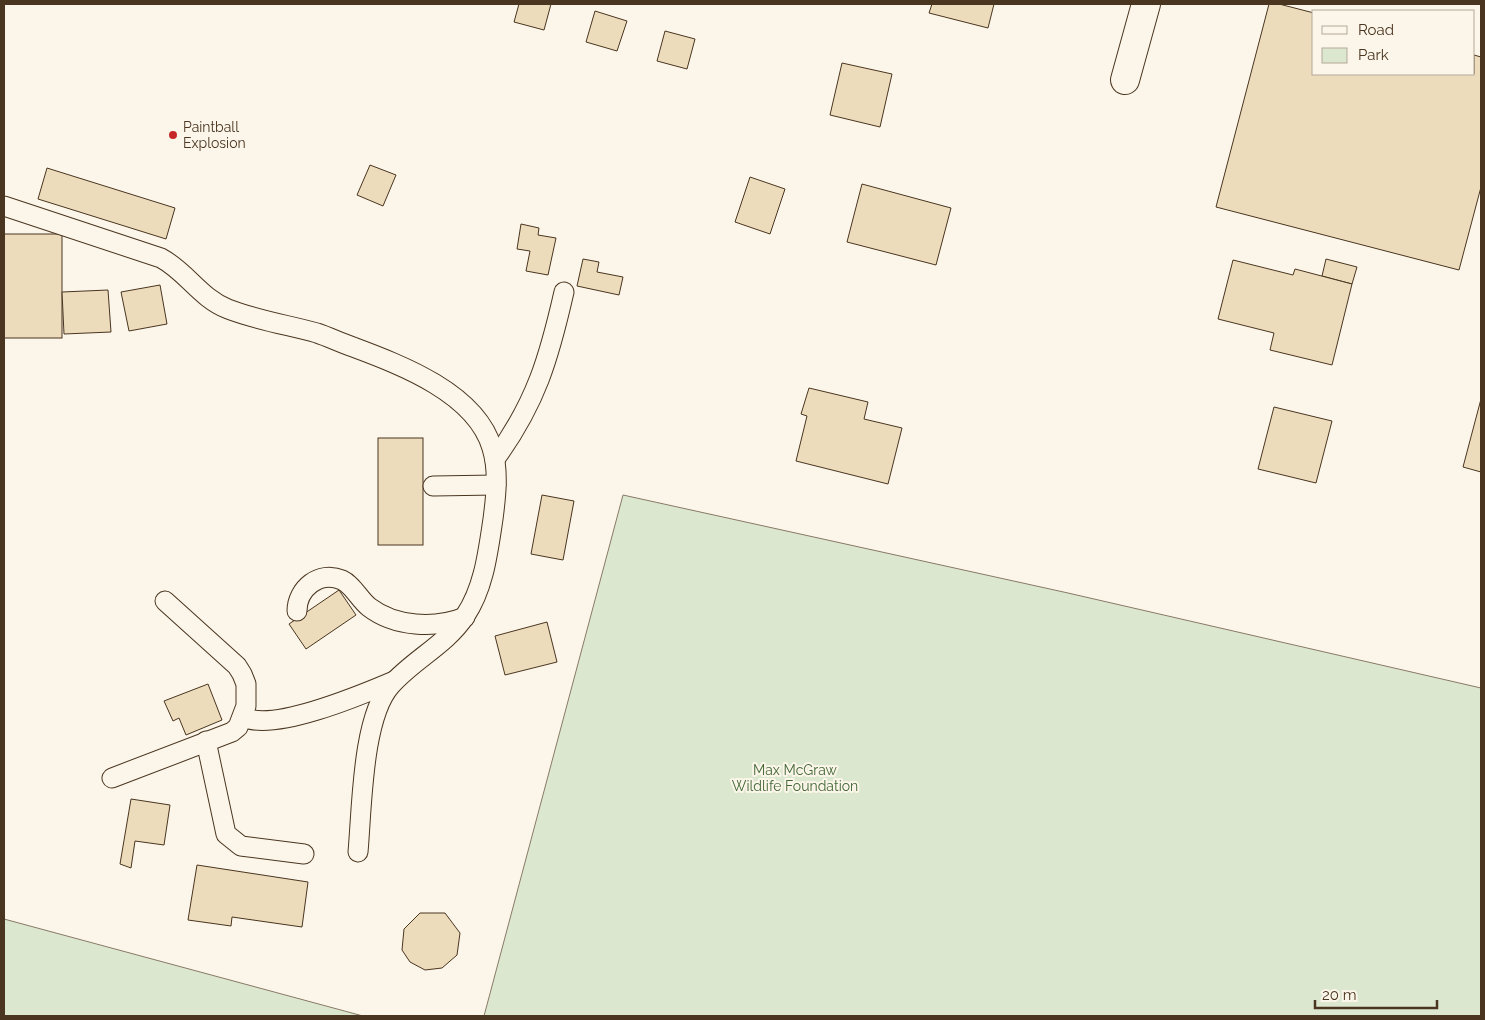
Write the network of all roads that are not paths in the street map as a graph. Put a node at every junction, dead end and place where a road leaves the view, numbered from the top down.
1 (1146, 4) edge
2 (1125, 80) dead end
3 (4, 206) edge
4 (564, 292) dead end
5 (495, 459) junction
6 (496, 485) junction
7 (433, 486) dead end
8 (165, 601) dead end
9 (297, 611) dead end
10 (464, 617) junction
11 (397, 679) junction
12 (243, 717) junction
13 (206, 741) junction
14 (112, 778) dead end
15 (358, 852) dead end
16 (304, 854) dead end

1 - 2 street
3 - 5 lane
4 - 5 lane
5 - 6 lane
6 - 7 lane
6 - 10 lane
8 - 12 lane
9 - 10 lane
10 - 11 lane
11 - 12 lane
11 - 15 lane
12 - 13 lane
13 - 14 lane
13 - 16 lane

